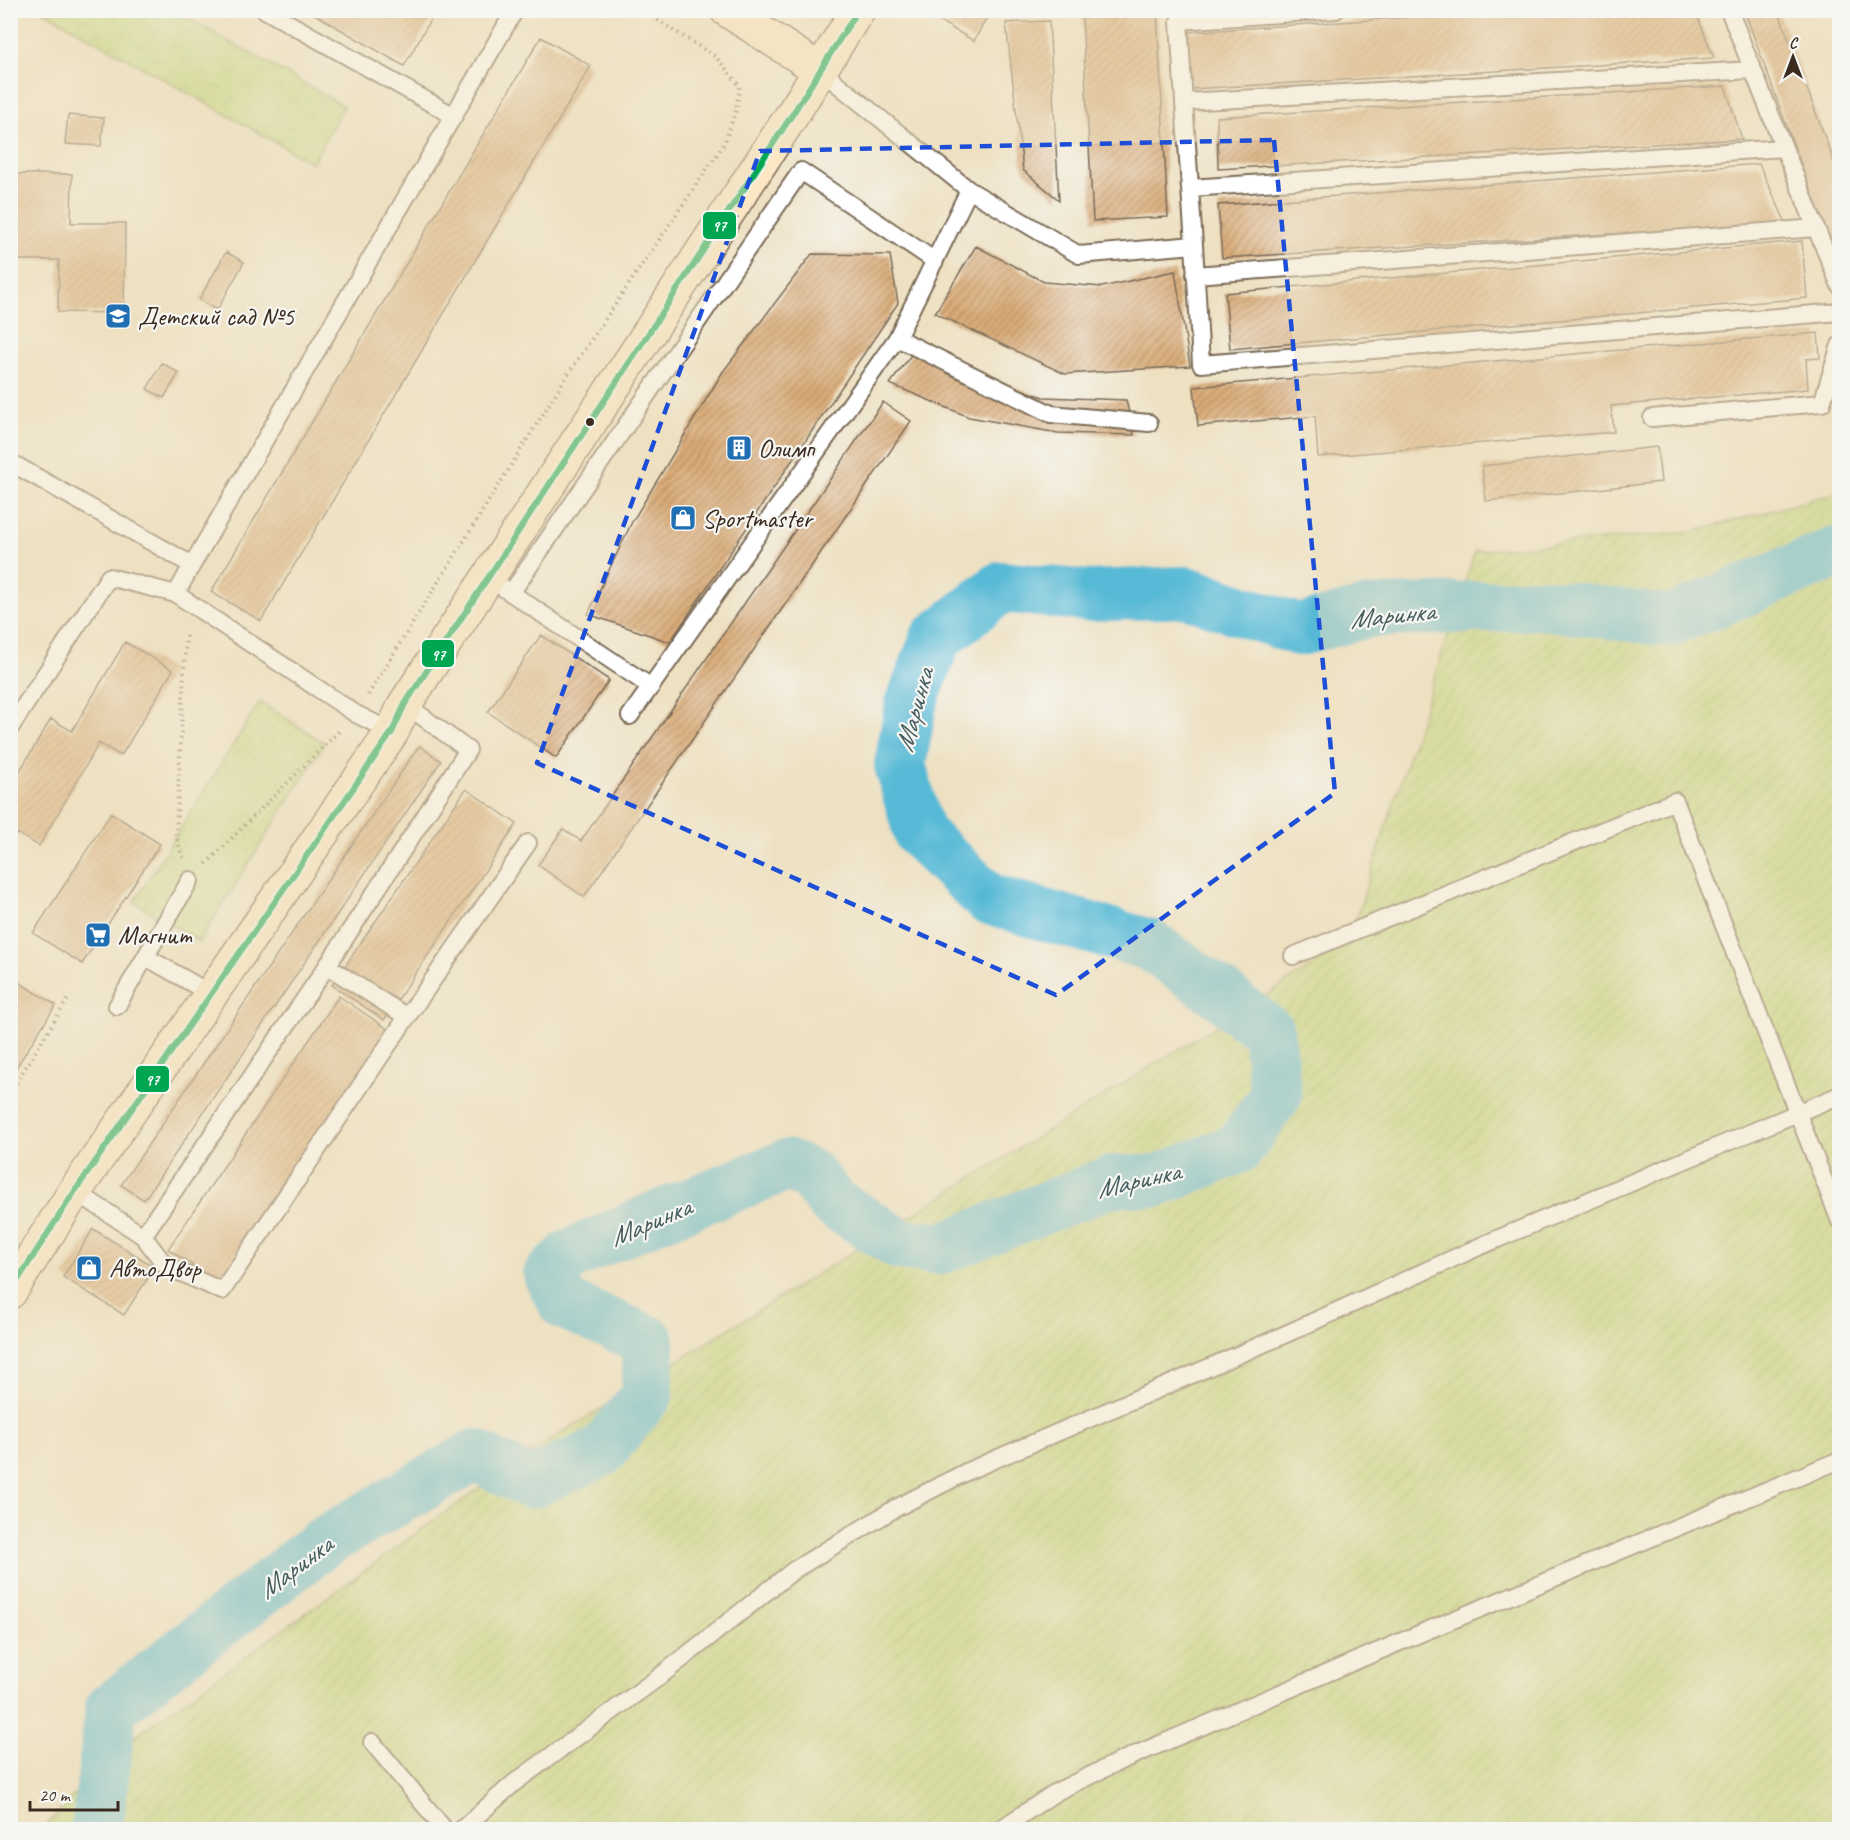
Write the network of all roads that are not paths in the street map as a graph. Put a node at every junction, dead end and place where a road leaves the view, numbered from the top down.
1 (265, 10) edge
2 (515, 10) edge
3 (727, 10) edge
4 (858, 10) edge
5 (1336, 10) edge
6 (1729, 10) edge
7 (820, 70) junction
8 (1753, 70) junction
9 (1184, 102) junction
10 (454, 116) junction
11 (1784, 148) junction
12 (1190, 189) junction
13 (969, 190) junction
14 (1816, 228) junction
15 (1194, 245) junction
16 (935, 261) junction
17 (1196, 275) junction
18 (1839, 286) edge
19 (1839, 312) edge
20 (897, 338) junction
21 (1839, 345) edge
22 (1652, 418) dead end
23 (1149, 423) dead end
24 (10, 462) edge
25 (192, 565) junction
26 (499, 585) junction
27 (176, 594) junction
28 (651, 687) junction
29 (630, 716) dead end
30 (398, 718) junction
31 (10, 728) edge
32 (528, 843) dead end
33 (190, 880) road end
34 (1293, 956) dead end
35 (146, 957) junction
36 (327, 966) junction
37 (211, 994) junction
38 (117, 1006) dead end
39 (407, 1017) junction
40 (1839, 1095) edge
41 (1797, 1113) junction
42 (75, 1191) junction
43 (1839, 1221) edge
44 (143, 1236) junction
45 (10, 1292) edge
46 (1839, 1460) edge
47 (372, 1742) dead end
48 (445, 1830) edge
49 (461, 1830) edge
50 (999, 1830) edge

1 - 10 lane
2 - 10 lane
3 - 7 main road
4 - 7 main road
5 - 9 lane
6 - 8 lane
7 - 13 lane
7 - 26 main road
8 - 9 lane
8 - 11 lane
9 - 12 lane
10 - 25 lane
11 - 12 lane
11 - 14 lane
12 - 15 lane
13 - 15 lane
13 - 16 lane
14 - 17 lane
14 - 18 lane
15 - 17 lane
16 - 20 lane
16 - 26 lane
17 - 19 lane
20 - 23 lane
20 - 28 lane
21 - 22 lane
24 - 25 lane
25 - 27 lane
26 - 28 lane
26 - 30 main road
27 - 30 lane
27 - 31 lane
28 - 29 lane
30 - 36 lane
30 - 37 main road
32 - 39 lane
33 - 35 lane
34 - 41 lane
35 - 37 lane
35 - 38 lane
36 - 39 lane
36 - 44 lane
37 - 42 main road
39 - 44 lane
40 - 41 lane
41 - 43 lane
41 - 49 lane
42 - 44 lane
42 - 45 main road
46 - 50 lane
47 - 48 lane

